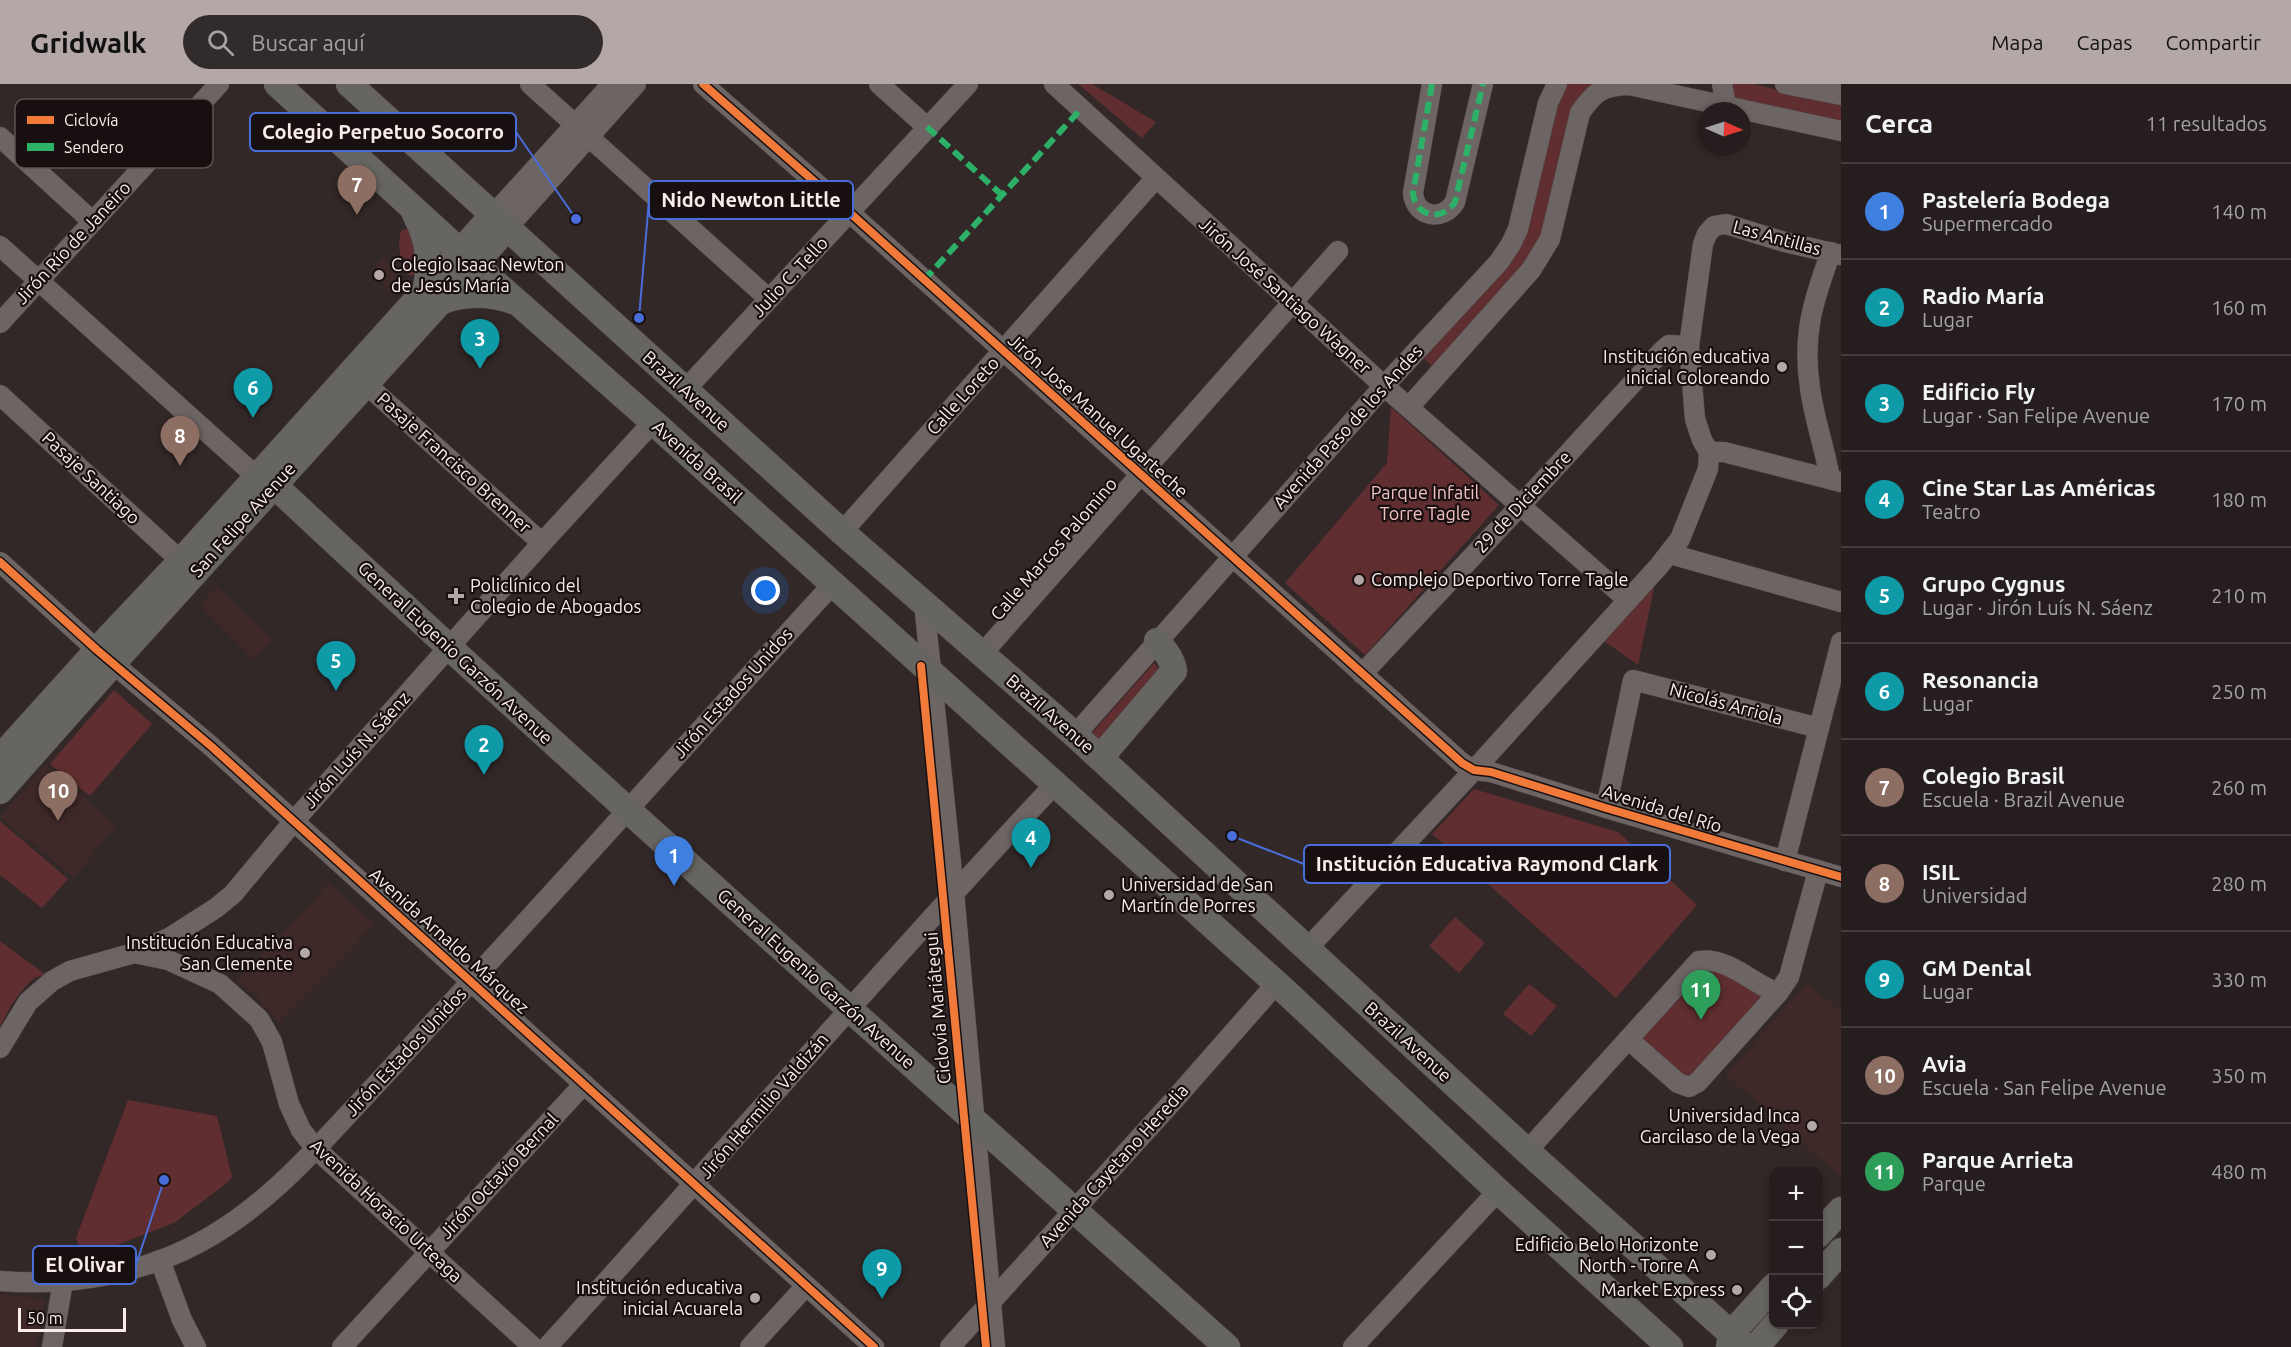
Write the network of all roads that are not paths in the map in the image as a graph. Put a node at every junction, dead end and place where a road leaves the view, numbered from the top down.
1 (219, 84) edge
2 (277, 84) edge
3 (349, 84) edge
4 (530, 84) edge
5 (612, 84) edge
6 (636, 84) edge
7 (703, 84) edge
8 (879, 84) edge
9 (968, 84) edge
10 (1054, 84) edge
11 (1432, 84) edge
12 (1483, 84) edge
13 (1557, 84) edge
14 (1722, 84) edge
15 (1785, 84) edge
16 (1841, 95) edge
17 (205, 99) edge
18 (1711, 102) edge
19 (1725, 102) edge
20 (1751, 111) edge
21 (927, 127) junction
22 (582, 131) junction
23 (1841, 131) edge
24 (0, 138) edge
25 (15, 152) edge
26 (33, 168) edge
27 (142, 168) edge
28 (1155, 179) junction
29 (408, 204) junction
30 (849, 213) junction
31 (501, 221) junction
32 (93, 222) junction
33 (0, 246) edge
34 (1338, 251) dead end
35 (1836, 254) edge
36 (466, 258) junction
37 (39, 281) junction
38 (433, 295) junction
39 (769, 299) junction
40 (1293, 302) junction
41 (521, 305) junction
42 (0, 323) edge
43 (1689, 346) junction
44 (1003, 351) junction
45 (366, 384) junction
46 (1384, 386) junction
47 (685, 390) junction
48 (0, 395) edge
49 (1409, 407) junction
50 (653, 422) junction
51 (1709, 452) junction
52 (1140, 474) junction
53 (1835, 480) edge
54 (266, 481) junction
55 (1521, 505) junction
56 (842, 532) junction
57 (542, 543) junction
58 (1670, 554) junction
59 (1232, 556) junction
60 (182, 561) junction
61 (0, 562) edge
62 (831, 585) junction
63 (1628, 600) junction
64 (1841, 602) edge
65 (924, 603) junction
66 (1157, 641) junction
67 (1841, 642) edge
68 (448, 648) junction
69 (982, 654) junction
70 (105, 657) junction
71 (1362, 674) junction
72 (932, 675) junction
73 (1819, 728) junction
74 (1075, 735) junction
75 (0, 758) edge
76 (1100, 758) junction
77 (1474, 770) junction
78 (1054, 785) junction
79 (0, 791) edge
80 (1606, 808) junction
81 (626, 809) junction
82 (294, 821) junction
83 (1785, 861) junction
84 (1818, 871) junction
85 (1841, 877) edge
86 (954, 892) junction
87 (1306, 950) junction
88 (134, 953) junction
89 (471, 982) junction
90 (1276, 984) junction
91 (1778, 993) junction
92 (850, 1009) junction
93 (1628, 1039) junction
94 (0, 1048) edge
95 (584, 1084) junction
96 (974, 1119) junction
97 (316, 1149) junction
98 (1527, 1151) junction
99 (695, 1185) junction
100 (1498, 1191) junction
101 (1075, 1210) junction
102 (1841, 1210) edge
103 (1823, 1230) edge
104 (1570, 1231) dead end
105 (1841, 1251) edge
106 (430, 1252) junction
107 (160, 1260) junction
108 (1820, 1275) edge
109 (1596, 1280) junction
110 (0, 1281) edge
111 (63, 1281) junction
112 (806, 1286) junction
113 (1769, 1292) edge
114 (991, 1301) junction
115 (1772, 1329) edge
116 (1736, 1343) edge
117 (52, 1347) edge
118 (196, 1347) edge
119 (342, 1347) edge
120 (533, 1347) edge
121 (546, 1347) edge
122 (750, 1347) edge
123 (874, 1347) edge
124 (950, 1347) edge
125 (995, 1347) edge
126 (1227, 1347) edge
127 (1353, 1347) edge
128 (1670, 1347) edge
129 (1756, 1347) edge

1 - 17 street, Jirón Río de Janeiro
2 - 29 main road
3 - 31 main road, Brazil Avenue
4 - 22 street
5 - 22 street
6 - 22 street
7 - 30 street, Jirón Jose Manuel Ugarteche
8 - 21 street
9 - 21 street, Julio C. Tello
10 - 28 street, Jirón José Santiago Wagner
11 - 12 street
13 - 46 street, Avenida Paso de los Andes
14 - 19 street
15 - 16 street
18 - 49 street
20 - 23 street
21 - 30 street, Julio C. Tello
22 - 31 street
22 - 39 street
24 - 25 street
26 - 32 street
27 - 32 street, Jirón Río de Janeiro
28 - 40 street, Jirón José Santiago Wagner
28 - 44 street, Calle Loreto
29 - 36 main road
29 - 38 main road
30 - 39 street, Julio C. Tello
30 - 44 street, Jirón Jose Manuel Ugarteche
31 - 36 main road, San Felipe Avenue
31 - 47 main road, Brazil Avenue
32 - 37 street, Jirón Río de Janeiro
33 - 37 street
34 - 40 street, Calle Marcos Palomino
35 - 43 street, Las Antillas
35 - 53 street
36 - 38 main road, San Felipe Avenue
36 - 41 main road, Avenida Brasil
37 - 42 street, Jirón Río de Janeiro
37 - 54 street
38 - 41 main road
38 - 45 main road, San Felipe Avenue
38 - 54 main road, San Felipe Avenue
39 - 47 street, Julio C. Tello
40 - 46 street, Jirón José Santiago Wagner
40 - 52 street, Calle Marcos Palomino
41 - 50 main road, Avenida Brasil
43 - 51 street
43 - 55 street, 29 de Diciembre
44 - 52 street, Jirón Jose Manuel Ugarteche
44 - 56 street, Calle Loreto
45 - 54 main road, San Felipe Avenue
45 - 57 street, Pasaje Francisco Brenner
46 - 49 street, Jirón José Santiago Wagner
46 - 59 street, Avenida Paso de los Andes
47 - 56 main road, Brazil Avenue
48 - 60 street, Pasaje Santiago
49 - 55 street, Jirón José Santiago Wagner
50 - 57 street, Jirón Luís N. Sáenz
50 - 62 main road, Avenida Brasil
51 - 53 street
51 - 58 street
52 - 59 street, Jirón Jose Manuel Ugarteche
52 - 69 street, Calle Marcos Palomino
54 - 60 main road, San Felipe Avenue
54 - 68 main road, General Eugenio Garzón Avenue
54 - 70 main road, San Felipe Avenue
55 - 63 street, Jirón José Santiago Wagner
55 - 71 street, 29 de Diciembre
56 - 65 main road, Brazil Avenue
57 - 68 street, Jirón Luís N. Sáenz
58 - 63 street
58 - 64 street
59 - 66 street, Avenida Paso de los Andes
59 - 71 street, Jirón Jose Manuel Ugarteche
60 - 70 main road, San Felipe Avenue
61 - 70 street, Avenida Arnaldo Márquez
62 - 72 main road, Avenida Brasil
62 - 81 street, Jirón Estados Unidos
63 - 77 street
65 - 69 main road, Brazil Avenue
65 - 72 street
66 - 74 street, Avenida Paso de los Andes
66 - 76 main road
67 - 73 street
68 - 81 main road, General Eugenio Garzón Avenue
68 - 82 street, Jirón Luís N. Sáenz
69 - 74 main road, Brazil Avenue
70 - 75 main road, San Felipe Avenue
70 - 79 main road, San Felipe Avenue
70 - 82 street, Avenida Arnaldo Márquez
71 - 77 street, Jirón Jose Manuel Ugarteche
72 - 78 main road
72 - 86 street
73 - 80 street, Nicolás Arriola
73 - 83 street
74 - 76 main road, Brazil Avenue
76 - 87 main road, Brazil Avenue
77 - 80 street, Avenida del Río
77 - 87 street
78 - 86 street, Jirón Hermilio Valdizán
78 - 90 main road
80 - 83 street, Avenida del Río
81 - 89 street, Jirón Estados Unidos
81 - 92 main road, General Eugenio Garzón Avenue
82 - 88 street, Jirón Luís N. Sáenz
82 - 89 street, Avenida Arnaldo Márquez
83 - 84 street, Avenida del Río
84 - 85 street, Avenida del Río
84 - 91 street
86 - 92 street, Jirón Hermilio Valdizán
86 - 96 street
87 - 98 main road, Brazil Avenue
88 - 94 street, Jirón Luís N. Sáenz
88 - 97 street, Avenida Horacio Urteaga
89 - 95 street, Avenida Arnaldo Márquez
89 - 97 street, Jirón Estados Unidos
90 - 100 main road
90 - 101 street, Avenida Cayetano Heredia
91 - 93 street
91 - 93 street
92 - 96 main road, General Eugenio Garzón Avenue
92 - 99 street, Jirón Hermilio Valdizán
93 - 98 street
95 - 99 street, Avenida Arnaldo Márquez
95 - 106 street, Jirón Octavio Bernal
96 - 101 main road, General Eugenio Garzón Avenue
96 - 114 street
97 - 106 street, Avenida Horacio Urteaga
97 - 107 street, Jirón Estados Unidos
98 - 116 main road, Brazil Avenue
99 - 112 street, Avenida Arnaldo Márquez
99 - 121 street, Jirón Hermilio Valdizán
100 - 109 main road
100 - 127 street
101 - 114 street, Avenida Cayetano Heredia
101 - 126 main road, General Eugenio Garzón Avenue
102 - 103 main road
104 - 109 main road
105 - 108 main road
106 - 119 street, Jirón Octavio Bernal
106 - 120 street, Avenida Horacio Urteaga
107 - 111 street, Jirón Estados Unidos
107 - 118 street
109 - 128 main road
110 - 111 street, Jirón Estados Unidos
111 - 117 street
112 - 122 street
112 - 123 street, Avenida Arnaldo Márquez
113 - 116 main road
114 - 124 street, Avenida Cayetano Heredia
114 - 125 street
115 - 129 main road

